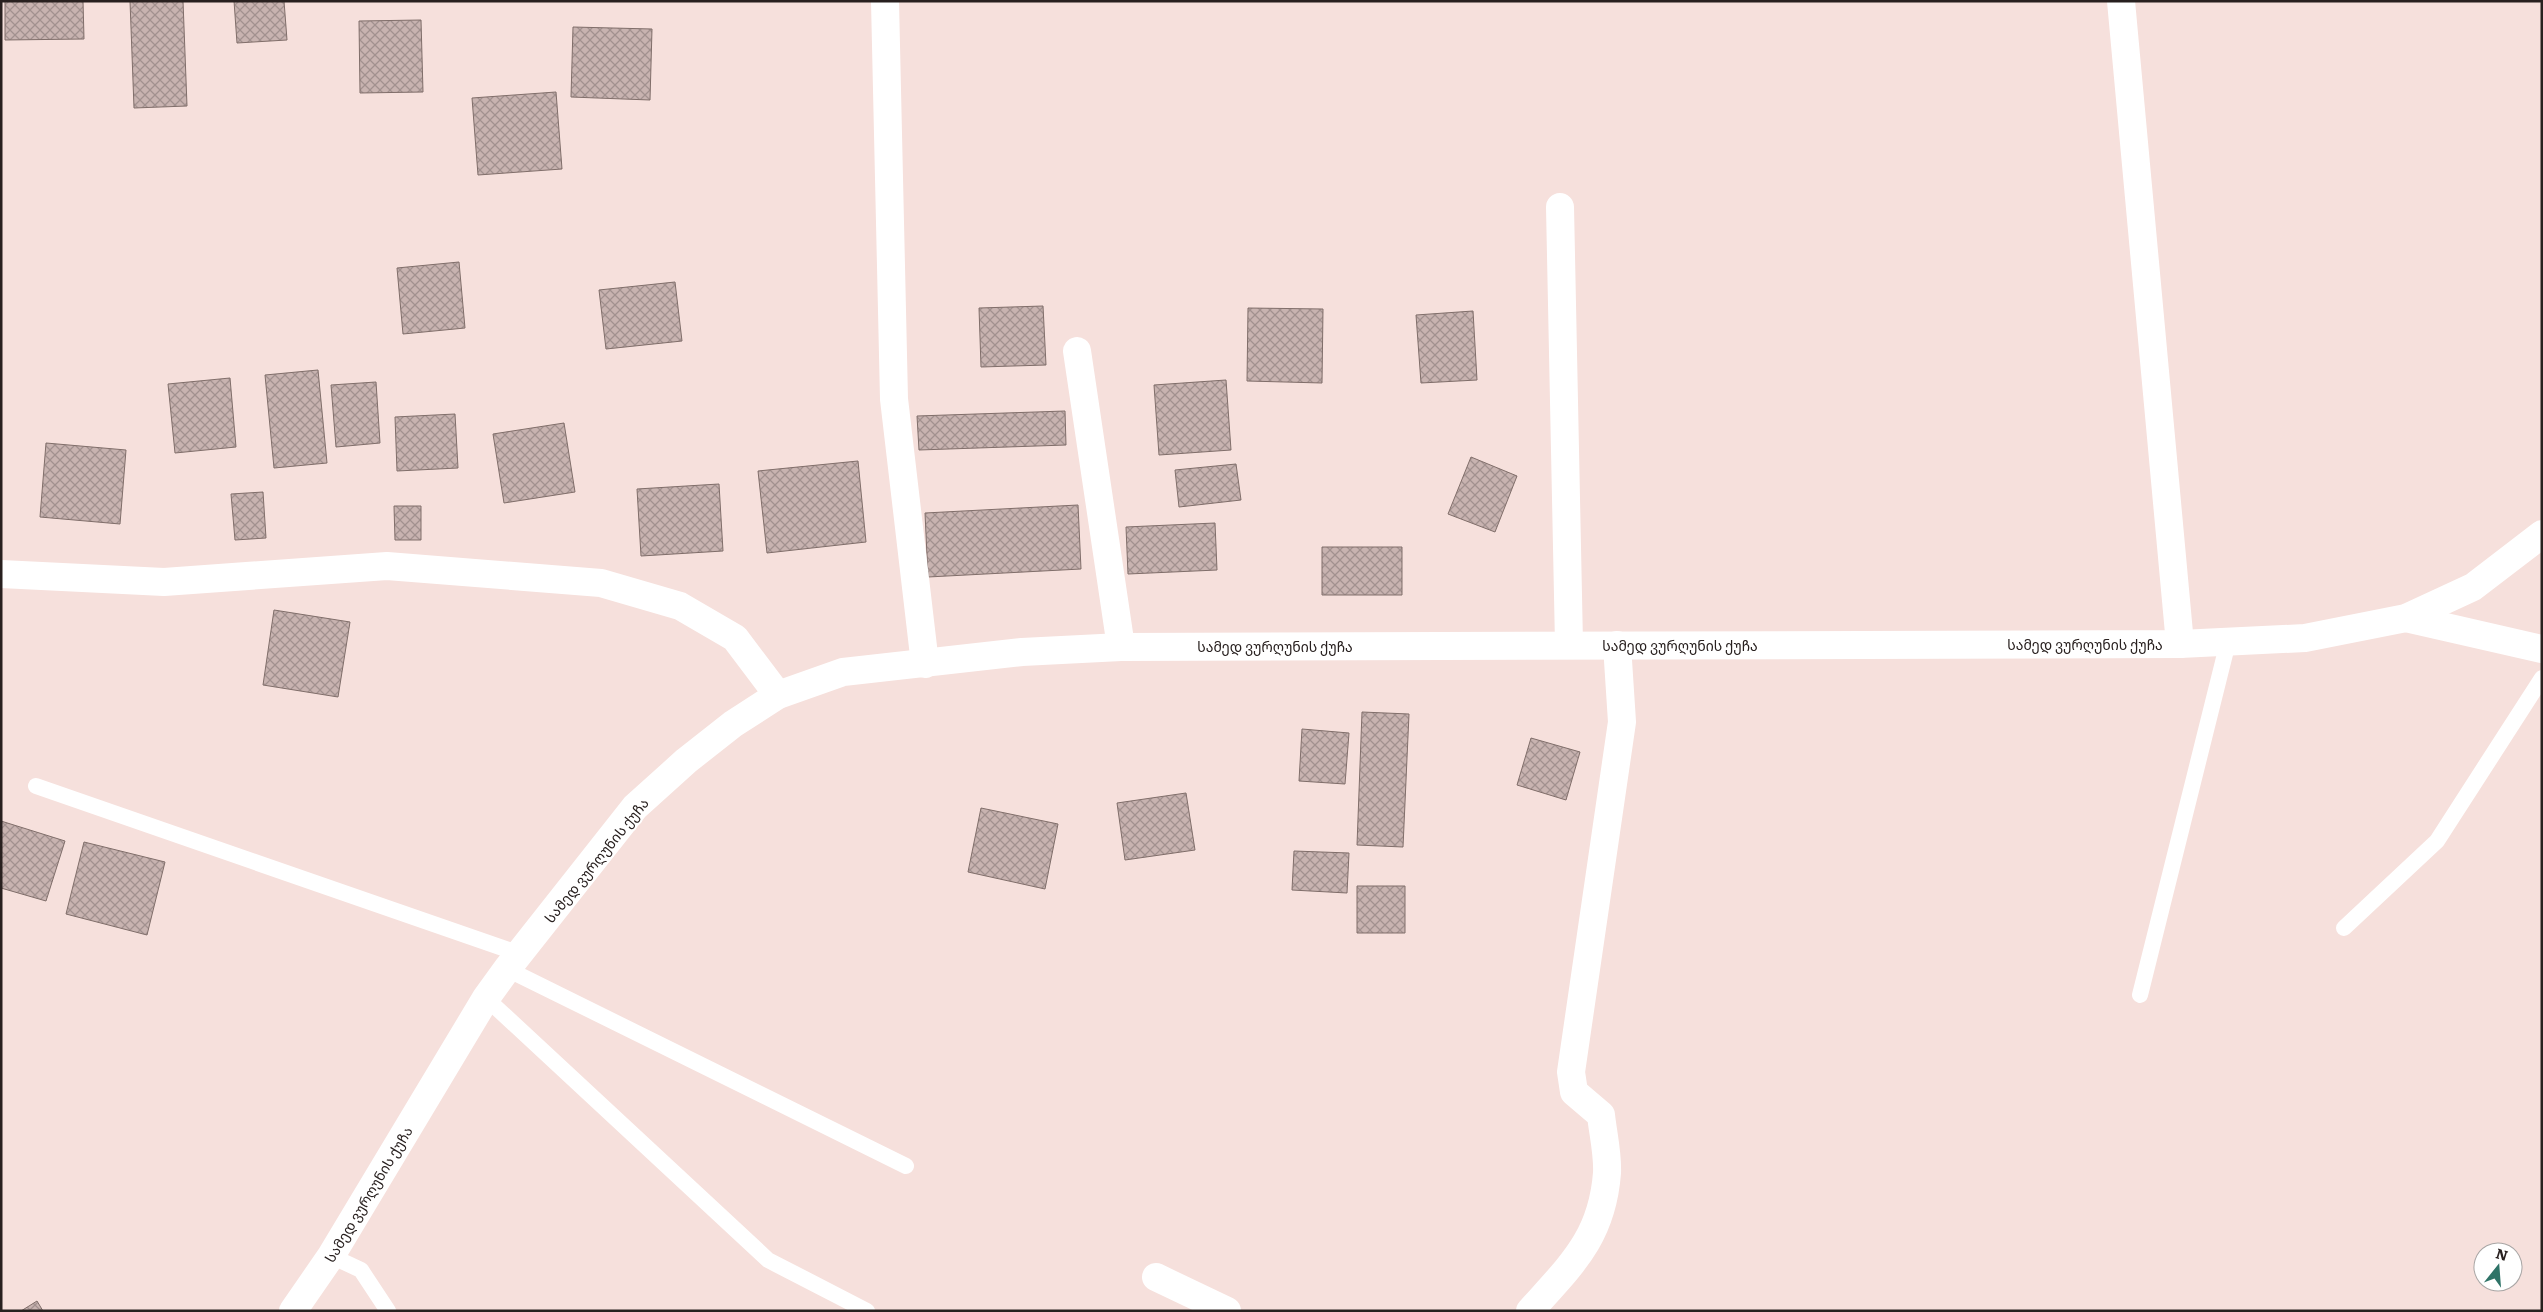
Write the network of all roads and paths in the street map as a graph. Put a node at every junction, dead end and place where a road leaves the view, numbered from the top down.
1 (884, 1) edge
2 (2121, 1) edge
3 (1560, 207) dead end
4 (1077, 351) dead end
5 (2538, 540) edge
6 (1, 574) edge
7 (2406, 618) junction
8 (2228, 642) junction
9 (1570, 644) junction
10 (2180, 644) junction
11 (1617, 645) junction
12 (1121, 647) junction
13 (2542, 649) edge
14 (925, 664) junction
15 (2542, 678) edge
16 (778, 695) junction
17 (36, 786) dead end
18 (2344, 928) dead end
19 (514, 961) junction
20 (2140, 995) dead end
21 (486, 998) junction
22 (906, 1166) dead end
23 (331, 1256) junction
24 (1156, 1277) dead end
25 (294, 1311) edge
26 (388, 1311) edge
27 (867, 1311) edge
28 (1228, 1311) edge
29 (1530, 1311) edge

1 - 14 street
2 - 10 street
3 - 9 street
4 - 12 street
5 - 7 street, სამედ ვურღუნის ქუჩა
6 - 16 street
7 - 8 street, სამედ ვურღუნის ქუჩა
7 - 13 street
8 - 10 street, სამედ ვურღუნის ქუჩა
8 - 20 lane
9 - 11 street, სამედ ვურღუნის ქუჩა
9 - 12 street, სამედ ვურღუნის ქუჩა
10 - 11 street, სამედ ვურღუნის ქუჩა
11 - 29 street
12 - 14 street, სამედ ვურღუნის ქუჩა
14 - 16 street, სამედ ვურღუნის ქუჩა
15 - 18 lane
16 - 19 street, სამედ ვურღუნის ქუჩა
17 - 19 lane
19 - 21 street, სამედ ვურღუნის ქუჩა
19 - 22 lane
21 - 23 street, სამედ ვურღუნის ქუჩა
21 - 27 lane
23 - 25 street, სამედ ვურღუნის ქუჩა
23 - 26 lane
24 - 28 street

